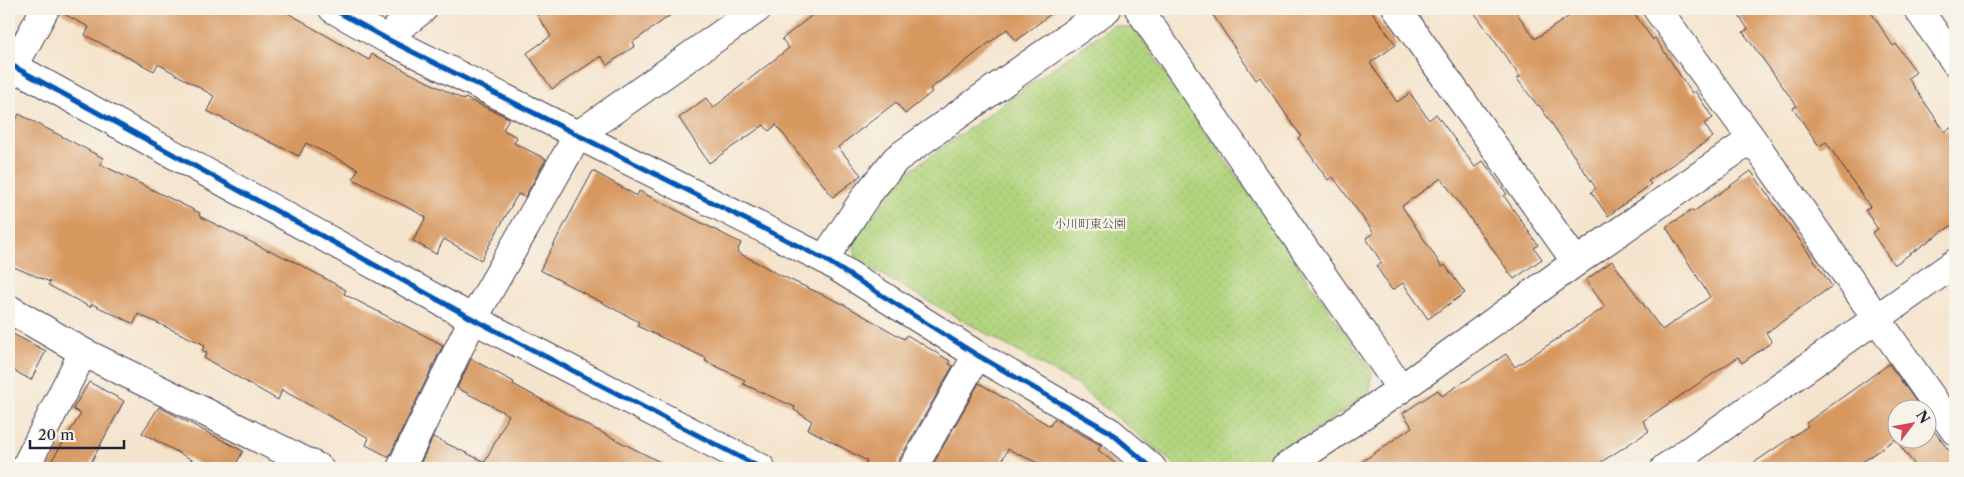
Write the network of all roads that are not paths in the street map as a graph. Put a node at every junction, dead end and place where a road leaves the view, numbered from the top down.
1 (45, 9) edge
2 (333, 9) edge
3 (423, 9) edge
4 (756, 9) edge
5 (1107, 9) edge
6 (1139, 9) edge
7 (1397, 9) edge
8 (1657, 9) edge
9 (1918, 9) edge
10 (385, 38) junction
11 (1955, 62) edge
12 (10, 68) edge
13 (578, 135) junction
14 (1752, 139) junction
15 (824, 259) junction
16 (1576, 262) junction
17 (1955, 263) edge
18 (9, 309) edge
19 (473, 319) junction
20 (1876, 319) junction
21 (83, 352) junction
22 (977, 355) junction
23 (1401, 389) junction
24 (1955, 431) edge
25 (25, 468) edge
26 (319, 468) edge
27 (401, 468) edge
28 (761, 468) edge
29 (913, 468) edge
30 (1152, 468) edge
31 (1285, 468) edge
32 (1665, 468) edge

1 - 12 street
2 - 10 street
3 - 10 street
4 - 13 street
5 - 15 street
6 - 23 street
7 - 16 street
8 - 14 street
9 - 11 street
10 - 13 street
12 - 19 street
13 - 15 street
13 - 19 street
14 - 16 street
14 - 20 street
15 - 22 street
16 - 23 street
17 - 20 street
18 - 21 street
19 - 27 street
19 - 28 street
20 - 24 street
20 - 32 street
21 - 25 street
21 - 26 street
22 - 29 street
22 - 30 street
23 - 31 street

